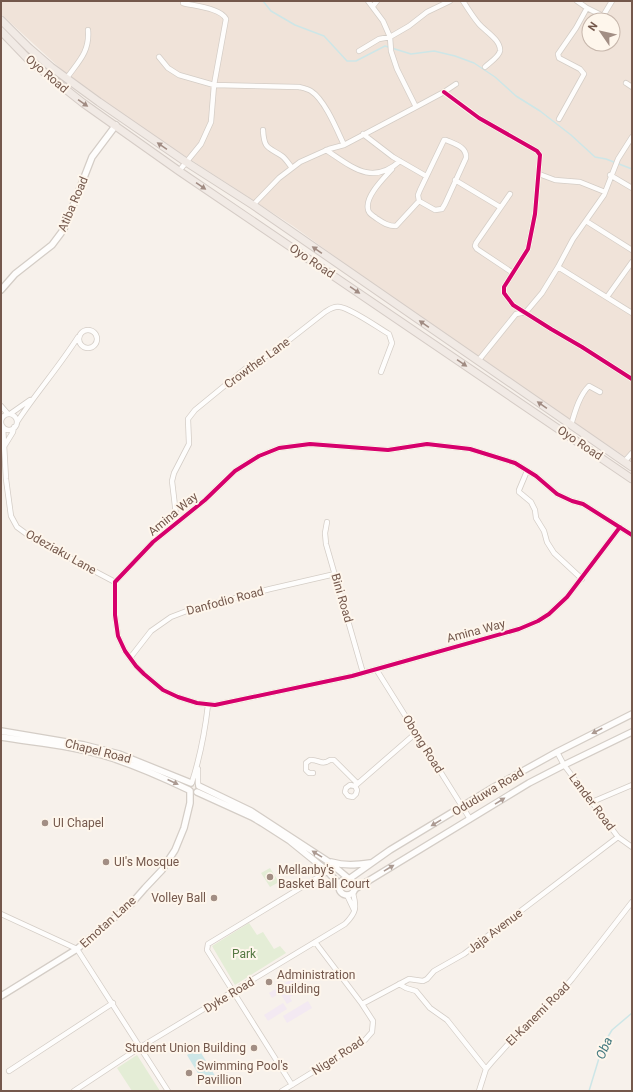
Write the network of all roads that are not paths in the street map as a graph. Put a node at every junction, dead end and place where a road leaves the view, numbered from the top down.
1 (368, 1) edge
2 (377, 1) edge
3 (450, 1) edge
4 (463, 1) edge
5 (612, 1) edge
6 (580, 2) edge
7 (184, 3) dead end
8 (373, 6) junction
9 (586, 8) junction
10 (1, 20) edge
11 (88, 30) dead end
12 (1, 31) edge
13 (390, 37) junction
14 (359, 51) dead end
15 (159, 57) dead end
16 (50, 67) junction
17 (485, 67) dead end
18 (44, 73) junction
19 (66, 79) junction
20 (626, 83) dead end
21 (456, 84) dead end
22 (214, 85) junction
23 (632, 88) edge
24 (444, 92) junction
25 (416, 107) junction
26 (559, 119) dead end
27 (116, 125) junction
28 (263, 130) dead end
29 (363, 134) junction
30 (632, 137) edge
31 (344, 145) junction
32 (326, 150) junction
33 (400, 161) junction
34 (186, 162) junction
35 (292, 168) junction
36 (392, 169) junction
37 (179, 171) junction
38 (539, 174) junction
39 (610, 175) junction
40 (426, 176) junction
41 (455, 180) junction
42 (632, 188) edge
43 (605, 192) junction
44 (510, 194) dead end
45 (419, 201) junction
46 (253, 205) junction
47 (500, 207) junction
48 (586, 221) junction
49 (632, 250) edge
50 (632, 262) edge
51 (558, 268) junction
52 (513, 273) junction
53 (1, 290) edge
54 (607, 297) junction
55 (526, 312) junction
56 (632, 313) edge
57 (78, 337) junction
58 (478, 361) junction
59 (380, 372) dead end
60 (632, 380) edge
61 (600, 392) dead end
62 (33, 397) junction
63 (1, 406) edge
64 (9, 414) junction
65 (1, 421) edge
66 (17, 422) junction
67 (571, 425) junction
68 (4, 427) junction
69 (14, 427) junction
70 (5, 445) junction
71 (632, 453) edge
72 (624, 462) junction
73 (632, 467) edge
74 (528, 471) junction
75 (632, 479) edge
76 (327, 522) dead end
77 (177, 524) junction
78 (620, 527) junction
79 (632, 535) edge
80 (335, 574) junction
81 (582, 579) junction
82 (116, 582) junction
83 (130, 658) junction
84 (376, 669) junction
85 (363, 673) junction
86 (208, 705) junction
87 (632, 714) edge
88 (1, 731) edge
89 (632, 732) edge
90 (416, 733) junction
91 (1, 737) edge
92 (557, 752) junction
93 (564, 765) junction
94 (313, 773) dead end
95 (632, 785) edge
96 (194, 788) junction
97 (592, 802) junction
98 (463, 807) junction
99 (470, 819) junction
100 (618, 837) junction
101 (632, 846) edge
102 (329, 862) junction
103 (372, 863) junction
104 (335, 866) junction
105 (327, 871) junction
106 (348, 879) junction
107 (339, 884) junction
108 (354, 891) junction
109 (346, 895) junction
110 (632, 902) edge
111 (355, 911) junction
112 (1, 914) edge
113 (315, 942) junction
114 (77, 949) junction
115 (399, 984) junction
116 (234, 992) junction
117 (1, 996) edge
118 (113, 1003) junction
119 (362, 1004) junction
120 (139, 1048) junction
121 (486, 1069) junction
122 (9, 1071) dead end
123 (292, 1085) junction
124 (74, 1091) edge
125 (168, 1091) edge
126 (282, 1091) edge
127 (478, 1091) edge

1 - 8 street
2 - 8 street
3 - 13 street
4 - 17 street
5 - 9 street
6 - 9 street
7 - 22 street
8 - 13 street
9 - 26 street
10 - 16 highway, Oyo Road
11 - 19 street
12 - 18 highway, Oyo Road
13 - 14 street
13 - 25 street
15 - 22 street
16 - 18 highway
16 - 19 highway, Oyo Road
18 -> 27 highway, Oyo Road
34 -> 19 highway, Oyo Road
20 - 23 street
21 - 24 street
22 - 31 street
22 - 34 street
24 - 25 street
24 - 38 street
25 - 29 street
27 - 37 highway, Oyo Road
27 - 53 street, Atiba Road
28 - 35 street
29 - 31 street
29 - 33 street
30 - 39 street
31 - 32 street
32 - 35 street
32 - 36 street
33 - 36 street
33 - 40 street
34 - 37 street
34 - 46 highway, Oyo Road
35 - 46 street
36 - 45 street
37 -> 75 highway, Oyo Road
38 - 43 street
38 - 52 street
39 - 42 street
39 - 43 street
40 - 41 street
40 - 45 street
41 - 45 street
41 - 47 street
43 - 48 street
44 - 47 street
58 -> 46 highway, Oyo Road
47 - 52 street
48 - 49 street
48 - 51 street
50 - 54 street
51 - 54 street
51 - 55 street
52 - 55 street
54 - 56 street
55 - 58 street
55 - 60 street
57 - 57 street
57 - 62 street
67 -> 58 highway, Oyo Road
59 - 77 street, Crowther Lane
61 - 67 street
62 - 64 street
62 - 66 street
63 - 64 street
64 - 65 street
64 - 66 street
65 - 68 street
66 - 69 street
67 - 72 highway, Oyo Road
68 - 69 street
68 - 70 street, Odeziaku Lane
69 - 70 street, Odeziaku Lane
70 - 82 street, Odeziaku Lane
71 - 72 street
72 - 73 highway, Oyo Road
74 - 77 street, Amina Way
74 - 78 street, Amina Way
74 - 81 street
76 - 80 street, Bini Road
77 - 82 street, Amina Way
78 - 79 street, Amina Way
78 - 81 street, Amina Way
80 - 83 street, Danfodio Road
80 - 85 street, Bini Road
81 - 84 street, Amina Way
82 - 83 street, Amina Way
83 - 86 street, Amina Way
84 - 85 street, Amina Way
84 - 90 street, Obong Road
85 - 86 street, Amina Way
86 - 96 street
87 -> 92 street, Oduduwa Road
88 - 96 street, Chapel Road
89 - 93 street, Oduduwa Road
90 - 94 street
90 - 98 street, Obong Road
91 -> 96 street, Chapel Road
92 - 93 street, Lander Road
92 - 98 street, Oduduwa Road
93 - 97 street, Lander Road
99 -> 93 street, Oduduwa Road
95 - 97 street
102 -> 96 street, Chapel Road
96 - 105 street, Chapel Road
96 - 114 street, Emotan Lane
97 - 100 street, Lander Road
98 - 99 street, Obong Road
98 -> 103 street, Oduduwa Road
108 -> 99 street, Oduduwa Road
100 - 101 street, Lander Road
100 - 115 street, Jaja Avenue
102 - 103 street
102 - 104 street, Chapel Road
103 - 106 street, Oduduwa Road
104 - 105 street
104 - 106 street, Chapel Road
105 - 107 street, Chapel Road
105 - 116 street
106 - 107 street
106 - 108 street
107 - 109 street
108 - 109 street
108 - 111 street
109 - 111 street
110 - 121 street, El-Kanemi Road
111 - 113 street, Dyke Road
112 - 114 street
113 - 116 street, Dyke Road
113 - 119 street
114 - 117 street
114 - 118 street, Emotan Lane
115 - 119 street, Jaja Avenue
115 - 121 street
116 - 120 street, Dyke Road
116 - 123 street
118 - 120 street, Emotan Lane
118 - 122 street
119 - 123 street, Niger Road
120 - 124 street, Dyke Road
120 - 125 street, Emotan Lane
121 - 127 street, El-Kanemi Road
123 - 126 street, Niger Road

